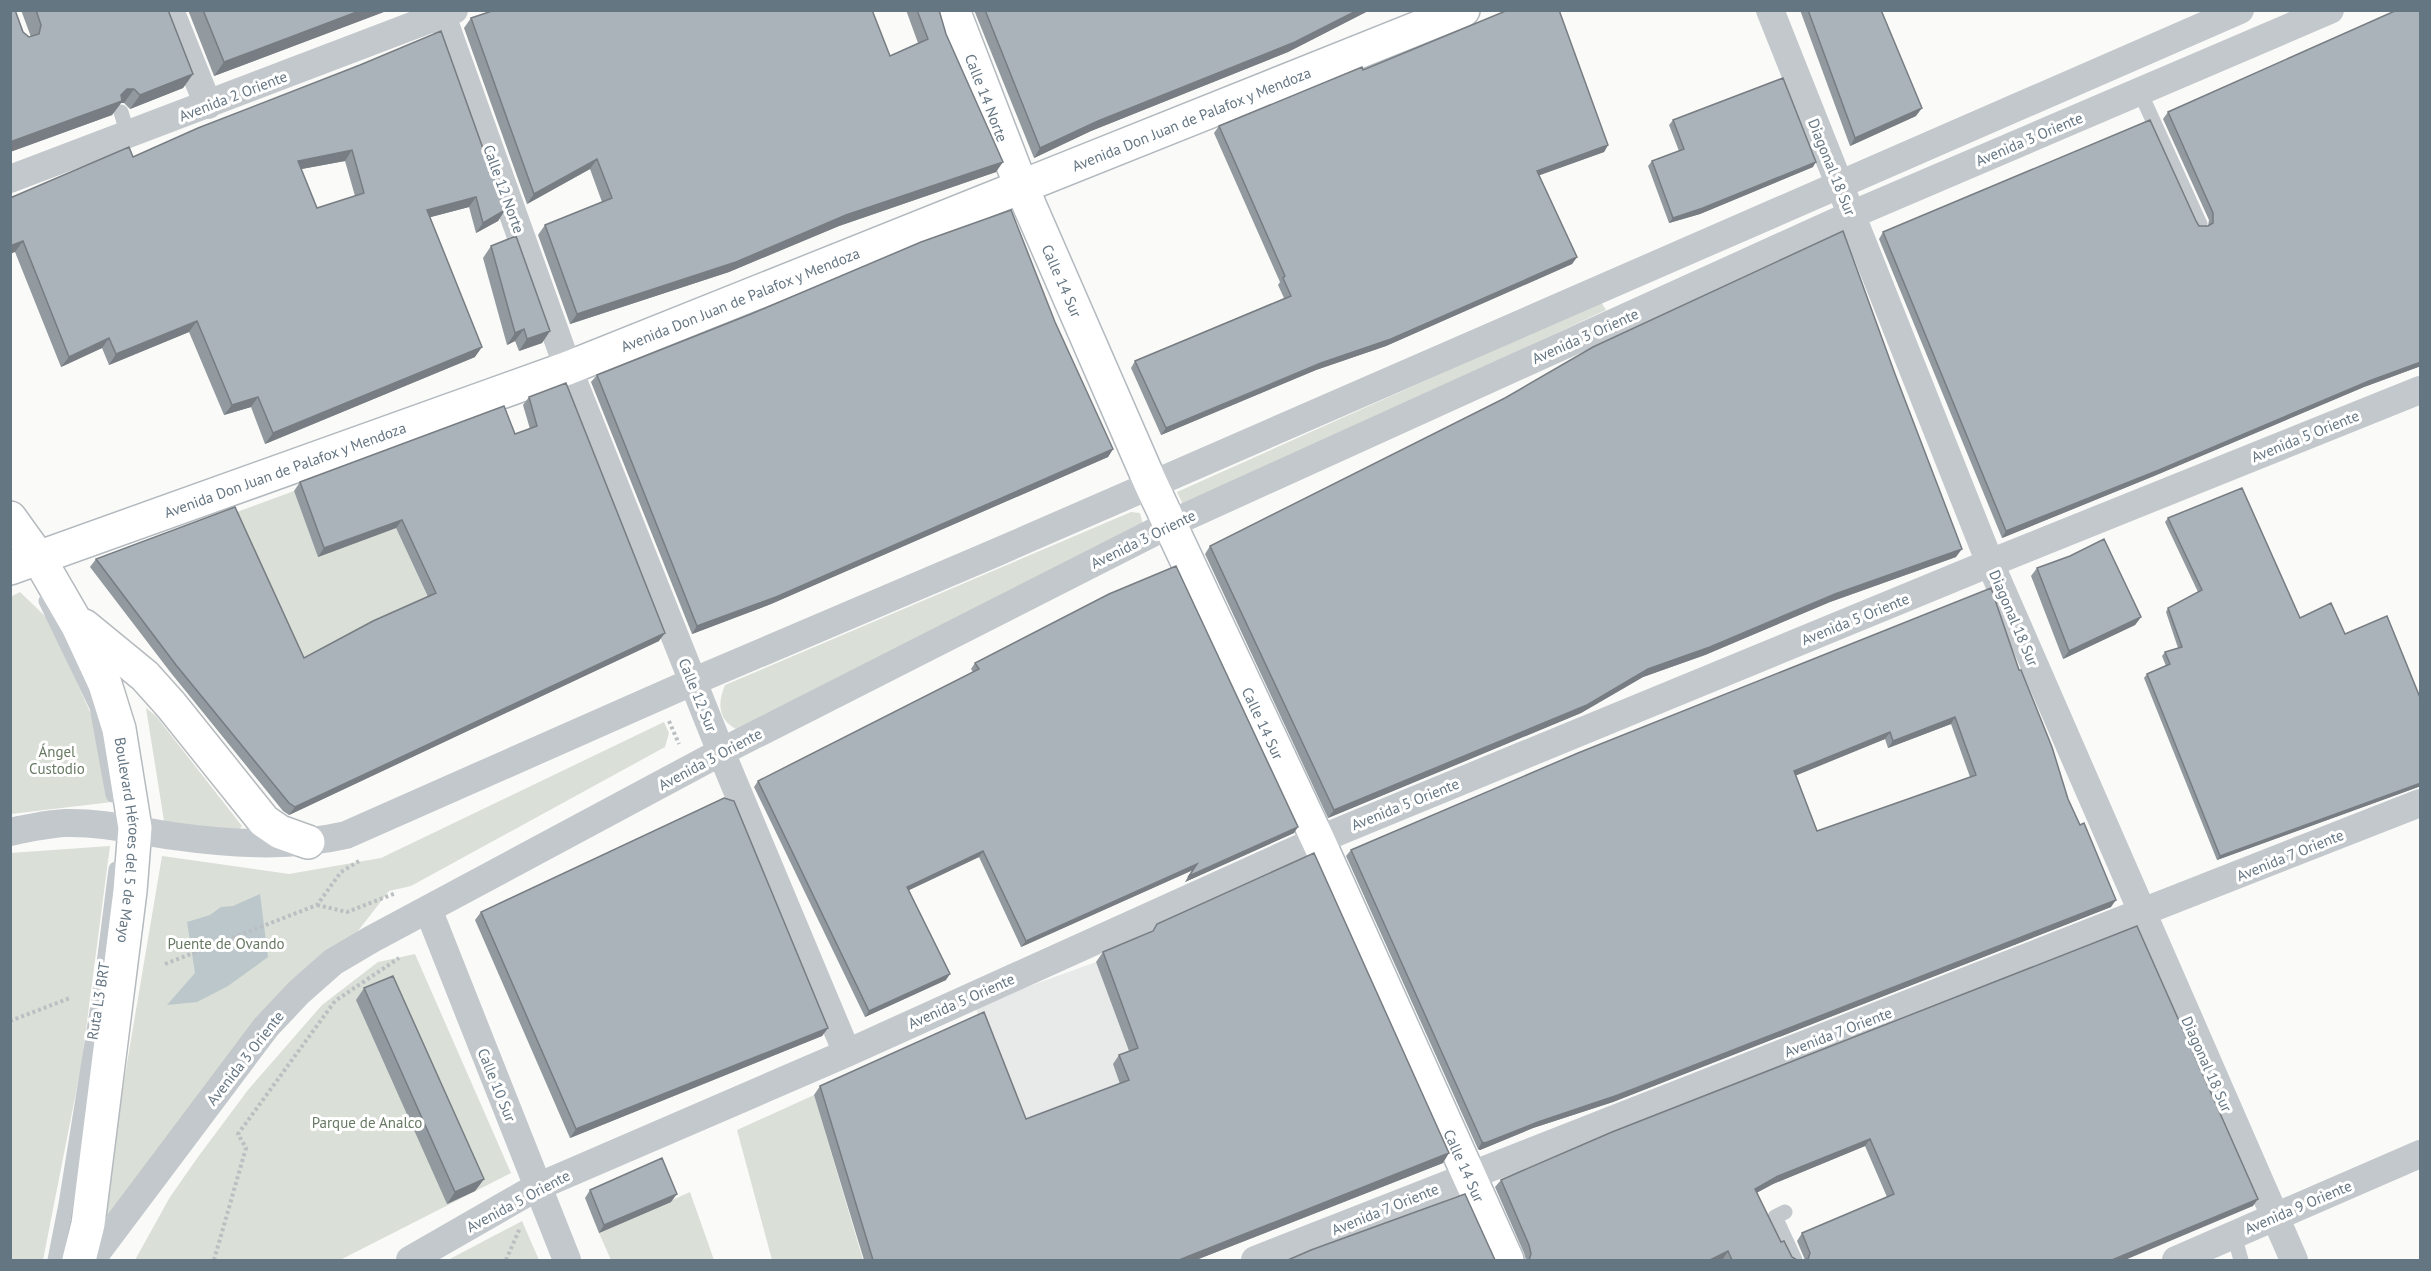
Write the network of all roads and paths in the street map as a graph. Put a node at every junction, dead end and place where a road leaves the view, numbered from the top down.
1 (170, 10) edge
2 (953, 10) edge
3 (1463, 10) edge
4 (1770, 10) edge
5 (2240, 10) edge
6 (2330, 10) edge
7 (446, 12) edge
8 (2200, 28) junction
9 (2212, 61) junction
10 (2140, 92) junction
11 (208, 105) junction
12 (10, 179) edge
13 (1839, 185) junction
14 (1021, 186) junction
15 (1851, 215) junction
16 (2200, 224) edge
17 (568, 368) junction
18 (2421, 390) edge
19 (1151, 484) junction
20 (10, 518) edge
21 (1170, 524) junction
22 (1990, 563) junction
23 (24, 565) edge
24 (72, 615) junction
25 (692, 682) junction
26 (667, 716) dead end
27 (680, 746) dead end
28 (721, 752) junction
29 (2421, 803) edge
30 (10, 832) edge
31 (122, 835) junction
32 (1318, 840) junction
33 (308, 842) junction
34 (366, 857) dead end
35 (400, 891) dead end
36 (317, 905) junction
37 (428, 909) junction
38 (2142, 914) junction
39 (402, 956) dead end
40 (165, 964) dead end
41 (70, 998) dead end
42 (10, 1021) edge
43 (847, 1053) junction
44 (2421, 1154) edge
45 (1470, 1175) junction
46 (537, 1187) junction
47 (1785, 1212) dead end
48 (2275, 1218) junction
49 (2237, 1248) edge
50 (55, 1260) edge
51 (79, 1260) edge
52 (91, 1260) edge
53 (214, 1260) edge
54 (410, 1260) edge
55 (567, 1260) edge
56 (1255, 1260) edge
57 (1507, 1260) edge
58 (1795, 1260) edge
59 (2176, 1260) edge
60 (2294, 1260) edge

1 - 11 street
2 - 14 main road, Calle 14 Norte
3 - 14 main road, Avenida Don Juan de Palafox y Mendoza
4 - 13 street, Diagonal 18 Sur
5 - 8 street
6 - 9 street, Avenida 3 Oriente
7 - 11 street, Avenida 2 Oriente
7 - 17 street, Calle 12 Norte
8 - 9 street
8 - 13 street
9 - 10 street, Avenida 3 Oriente
10 - 15 street, Avenida 3 Oriente
10 - 16 lane
11 - 12 street, Avenida 2 Oriente
13 - 15 street, Diagonal 18 Sur
13 - 19 street
14 - 17 main road, Avenida Don Juan de Palafox y Mendoza
14 - 19 main road, Calle 14 Sur
15 - 21 street, Avenida 3 Oriente
15 - 22 street, Diagonal 18 Sur
17 - 23 main road, Avenida Don Juan de Palafox y Mendoza
17 - 25 street, Calle 12 Sur
18 - 22 street, Avenida 5 Oriente
19 - 21 main road, Calle 14 Sur
19 - 25 street
20 - 23 main road, Boulevard Héroes del 5 de Mayo
21 - 28 street, Avenida 3 Oriente
21 - 32 main road, Calle 14 Sur
22 - 32 street, Avenida 5 Oriente
22 - 38 street, Diagonal 18 Sur
23 - 24 main road, Boulevard Héroes del 5 de Mayo
23 - 31 lane, Ruta L3 BRT
24 - 31 main road, Boulevard Héroes del 5 de Mayo
24 - 33 main road
25 - 28 street, Calle 12 Sur
25 - 33 street
26 - 27 path
28 - 37 street, Avenida 3 Oriente
28 - 43 street, Calle 12 Sur
29 - 38 street, Avenida 7 Oriente
30 - 31 street
31 - 33 street
31 - 50 lane, Ruta L3 BRT
31 - 51 main road, Boulevard Héroes del 5 de Mayo
32 - 43 street, Avenida 5 Oriente
32 - 45 main road, Calle 14 Sur
34 - 36 path
35 - 36 path
36 - 40 path
37 - 46 street, Calle 10 Sur
37 - 52 street, Avenida 3 Oriente
38 - 45 street, Avenida 7 Oriente
38 - 48 street, Diagonal 18 Sur
39 - 53 path
41 - 42 path
43 - 46 street, Avenida 5 Oriente
44 - 48 street, Avenida 9 Oriente
45 - 56 street, Avenida 7 Oriente
45 - 57 main road, Calle 14 Sur
46 - 54 street, Avenida 5 Oriente
46 - 55 street, Calle 10 Sur
47 - 58 lane
48 - 49 street, Avenida 9 Oriente
48 - 60 street, Diagonal 18 Sur
49 - 59 street, Avenida 9 Oriente

